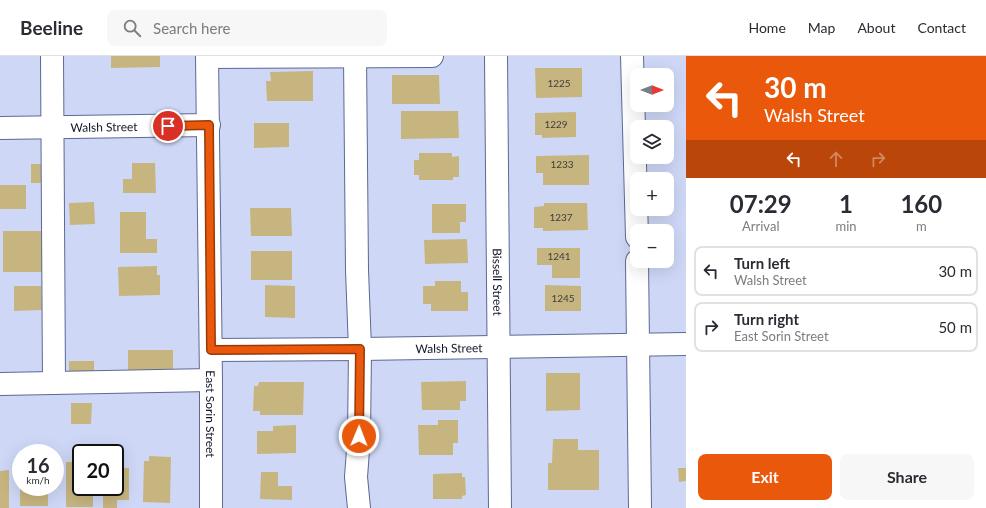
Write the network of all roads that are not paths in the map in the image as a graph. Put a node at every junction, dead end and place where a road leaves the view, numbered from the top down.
1 (52, 56) edge
2 (208, 56) edge
3 (432, 56) edge
4 (496, 56) edge
5 (632, 56) edge
6 (355, 57) edge
7 (209, 125) junction
8 (53, 127) junction
9 (0, 128) edge
10 (637, 224) edge
11 (637, 268) edge
12 (639, 344) junction
13 (686, 344) edge
14 (499, 347) junction
15 (360, 349) junction
16 (211, 350) junction
17 (211, 380) junction
18 (54, 383) junction
19 (0, 384) edge
20 (210, 508) edge
21 (359, 508) edge
22 (500, 508) edge
23 (640, 508) edge

1 - 8 street
2 - 6 street
2 - 7 street, East Sorin Street
3 - 6 street
4 - 14 street, Bissell Street
5 - 10 street
6 - 15 street
7 - 8 street, Walsh Street
7 - 16 street, East Sorin Street
8 - 9 street, Walsh Street
8 - 18 street
11 - 12 street
12 - 13 street, Walsh Street
12 - 14 street, Walsh Street
12 - 23 street
14 - 15 street, Walsh Street
14 - 22 street, Bissell Street
15 - 16 street, Walsh Street
15 - 21 street
16 - 17 street, East Sorin Street
17 - 18 street
17 - 20 street, East Sorin Street
18 - 19 street

